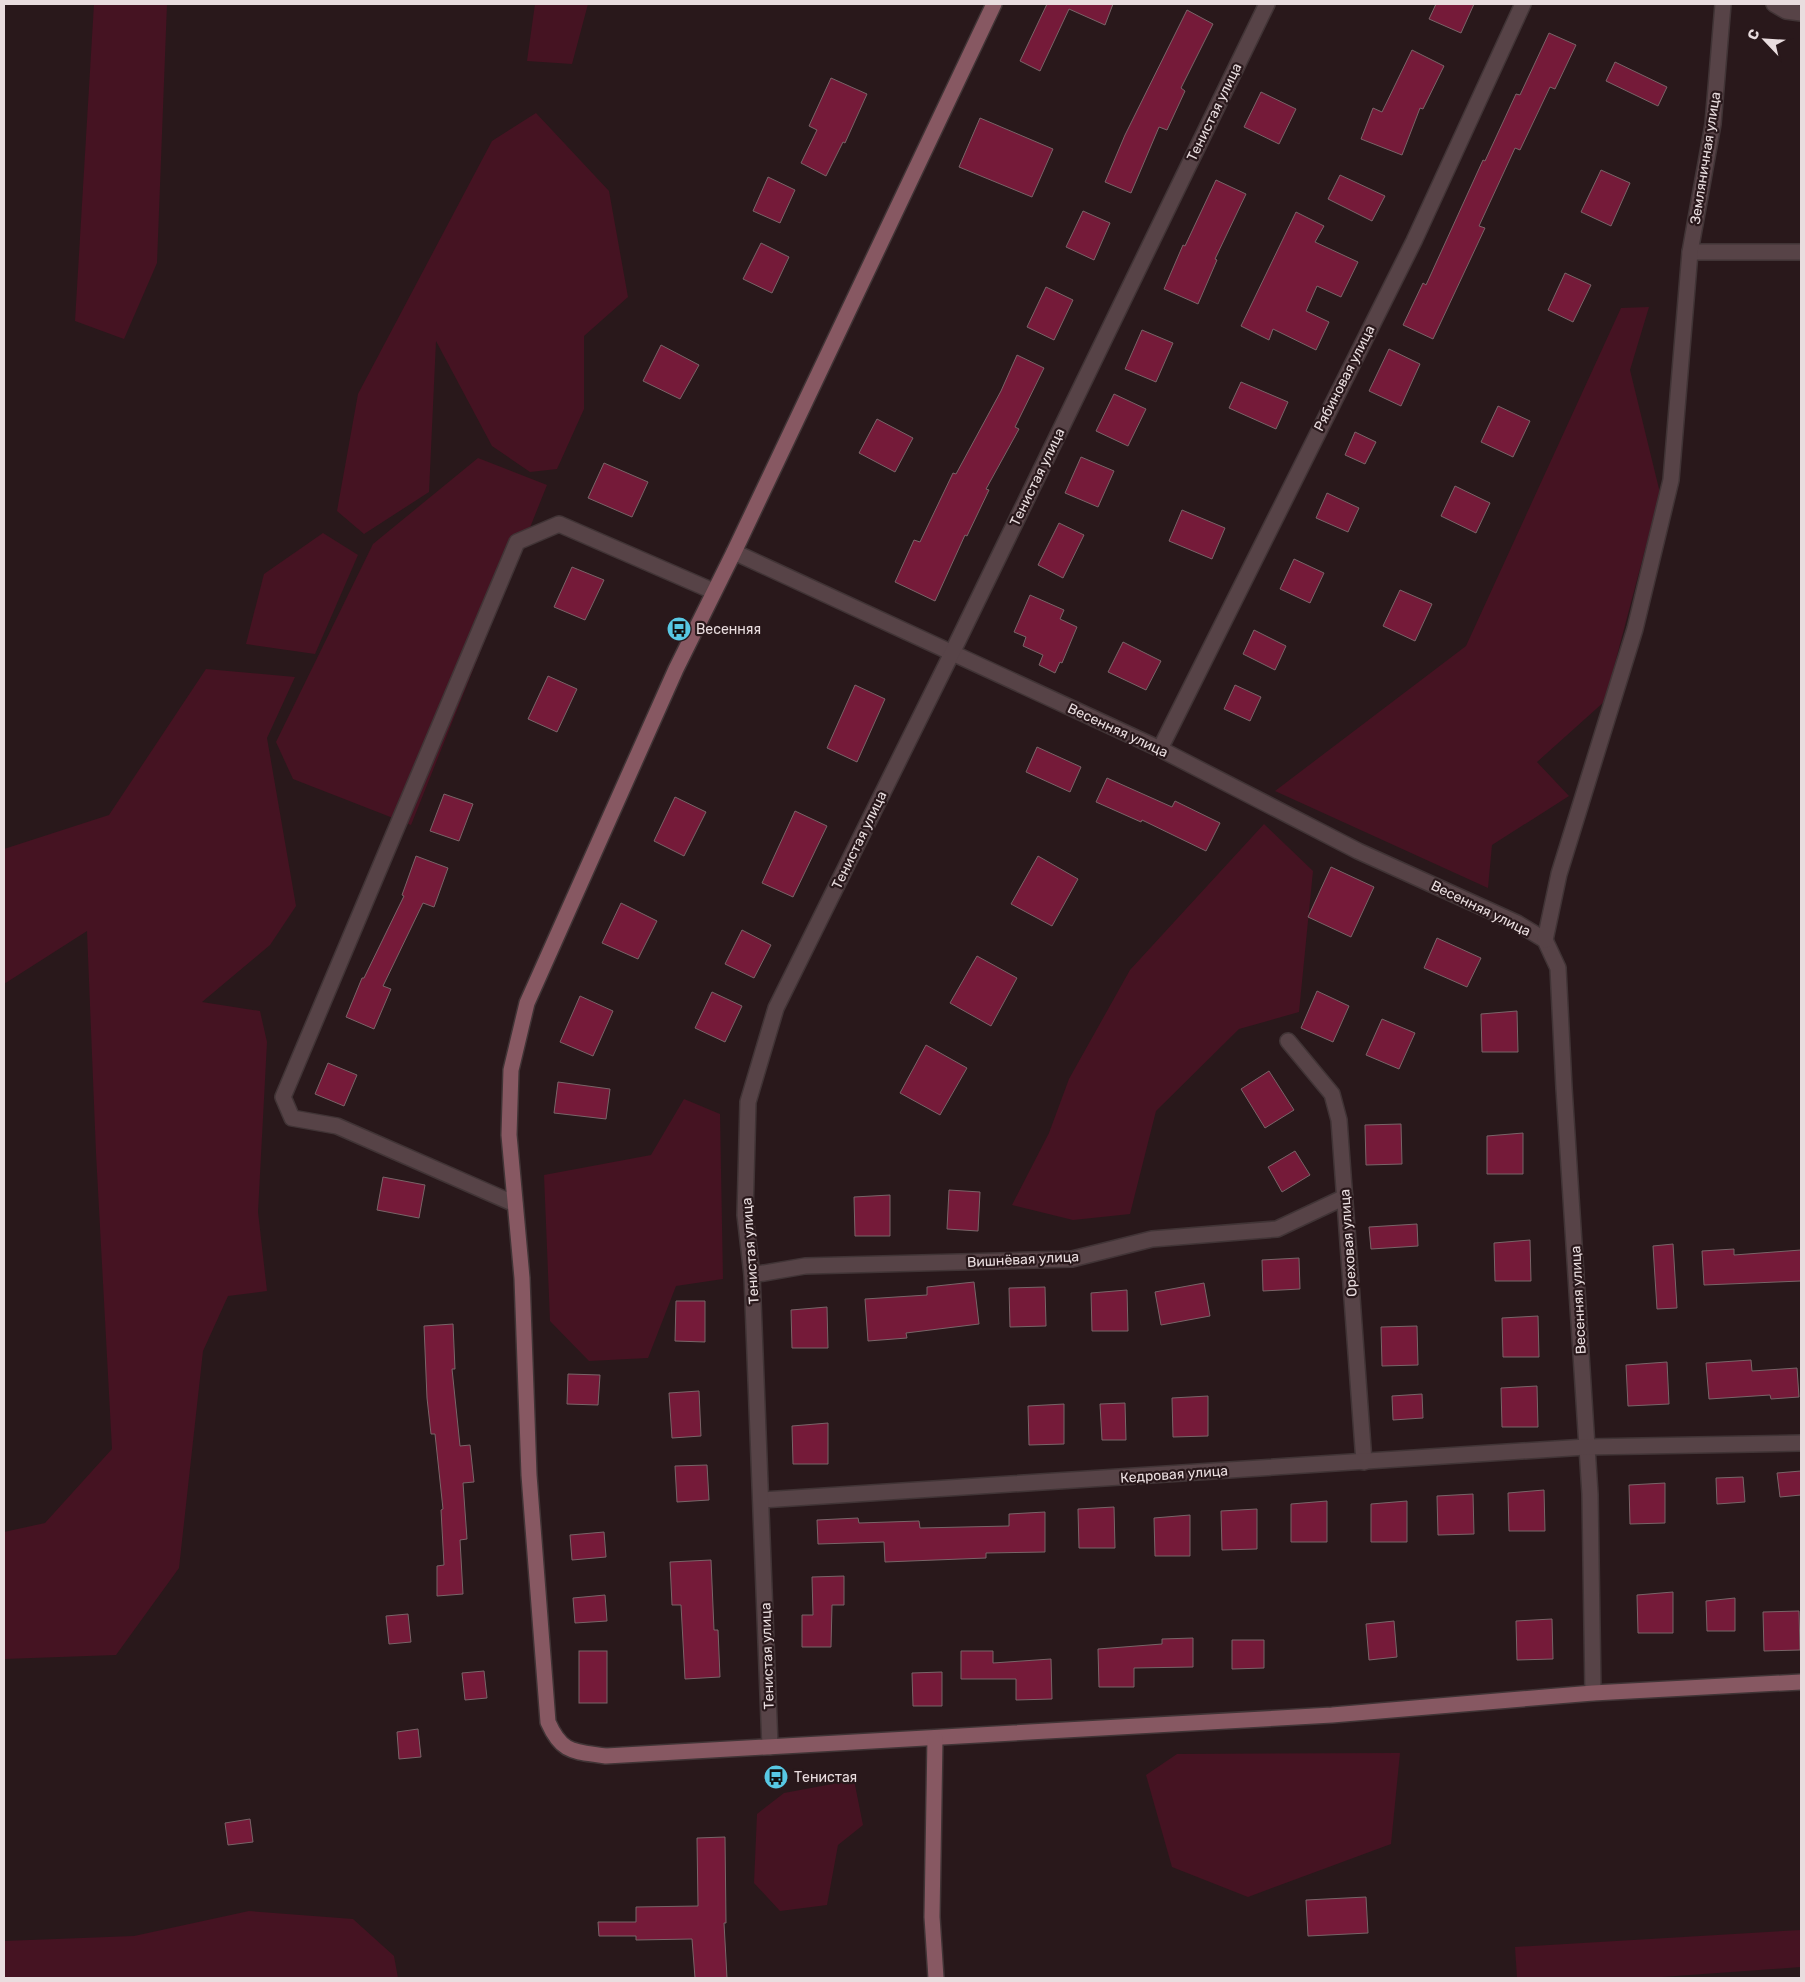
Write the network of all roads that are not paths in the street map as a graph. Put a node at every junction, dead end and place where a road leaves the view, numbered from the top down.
1 (994, 4) edge
2 (1267, 4) edge
3 (1523, 4) edge
4 (1723, 4) edge
5 (1774, 4) edge
6 (1801, 13) edge
7 (1690, 252) junction
8 (1801, 252) edge
9 (734, 552) junction
10 (714, 591) junction
11 (952, 653) junction
12 (1160, 749) junction
13 (1545, 940) junction
14 (1288, 1041) dead end
15 (1345, 1197) junction
16 (515, 1204) junction
17 (752, 1275) junction
18 (1801, 1443) edge
19 (1586, 1447) junction
20 (1364, 1462) junction
21 (761, 1500) junction
22 (1801, 1682) edge
23 (1593, 1693) junction
24 (936, 1738) junction
25 (770, 1747) junction
26 (936, 1978) edge

1 - 9 street
2 - 11 street, Тенистая улица
3 - 12 street, Рябиновая улица
4 - 7 street, Земляничная улица
5 - 6 street
7 - 8 street
7 - 13 street, Земляничная улица
9 - 10 street
9 - 11 street, Весенняя улица
10 - 16 street
10 - 16 street
11 - 12 street, Весенняя улица
11 - 17 street, Тенистая улица
12 - 13 street, Весенняя улица
13 - 19 street, Весенняя улица
14 - 15 street, Ореховая улица
15 - 17 street, Вишнёвая улица
15 - 20 street, Ореховая улица
16 - 25 street
17 - 21 street, Тенистая улица
18 - 19 street, Кедровая улица
19 - 20 street, Кедровая улица
19 - 23 street, Весенняя улица
20 - 21 street, Кедровая улица
21 - 25 street, Тенистая улица
22 - 23 street
23 - 24 street
24 - 25 street
24 - 26 street

